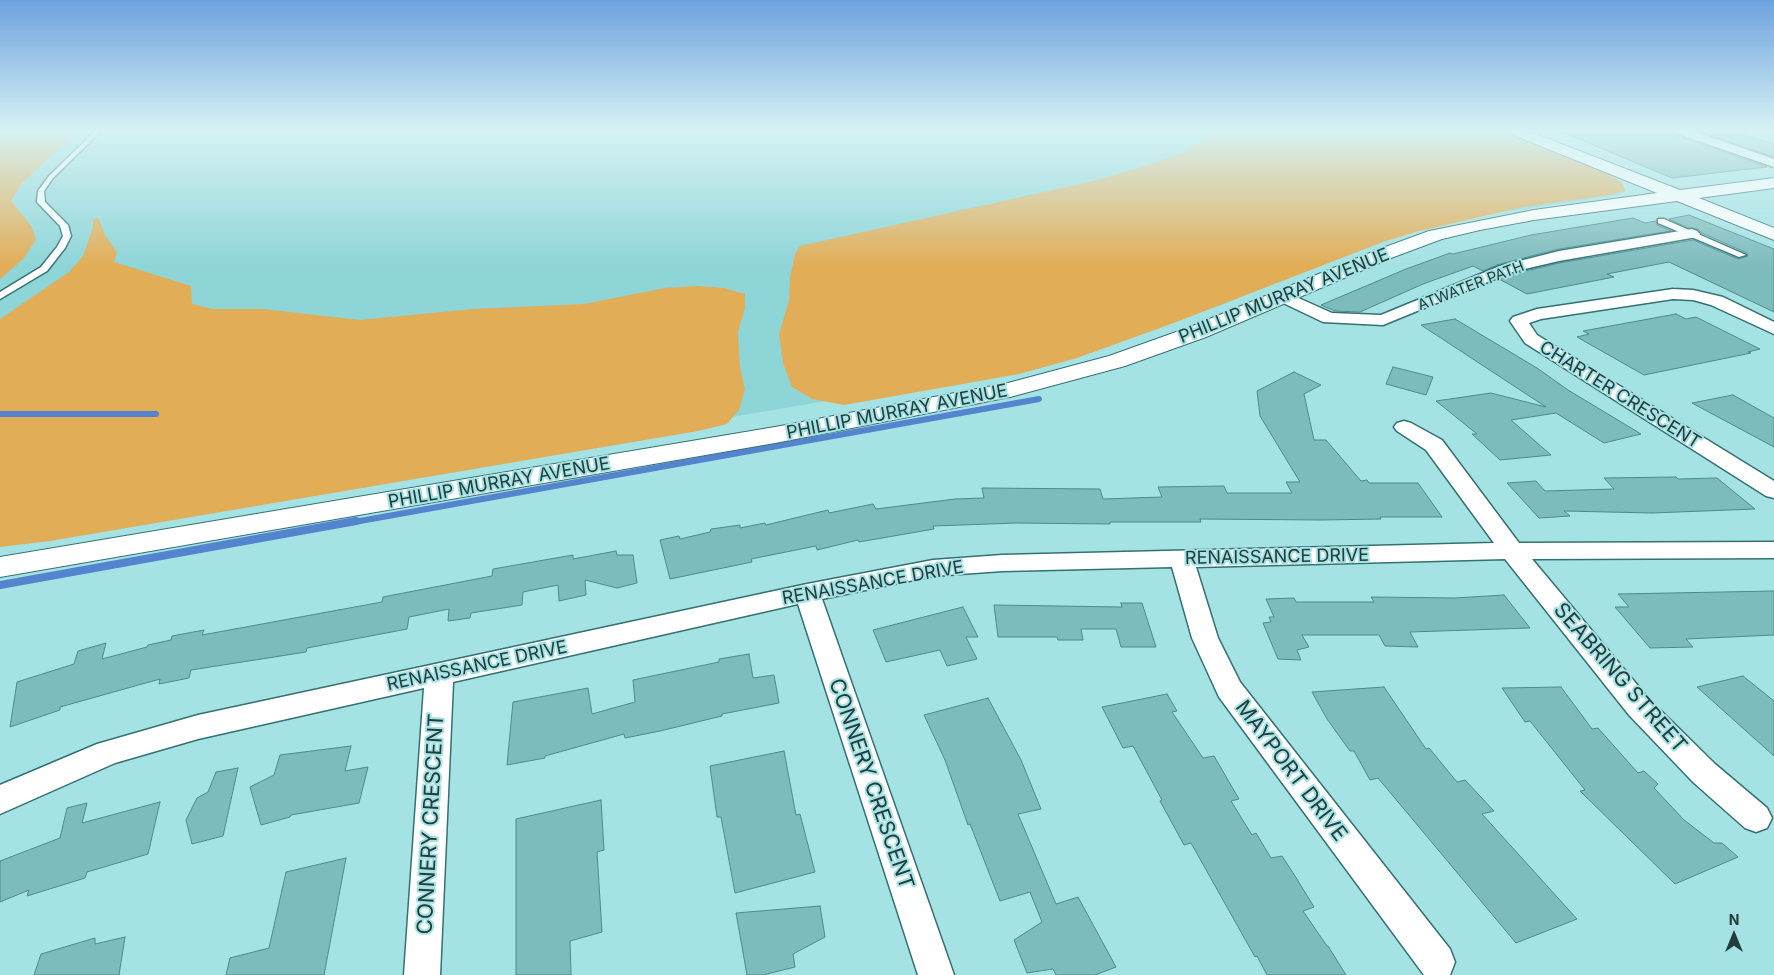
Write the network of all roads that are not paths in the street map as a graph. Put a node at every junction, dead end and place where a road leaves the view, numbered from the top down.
1 (52, 176) edge
2 (1623, 176) edge
3 (1631, 176) edge
4 (1774, 183) edge
5 (1680, 196) junction
6 (1625, 204) junction
7 (1661, 221) dead end
8 (1692, 234) junction
9 (1774, 234) edge
10 (1742, 256) dead end
11 (0, 296) edge
12 (1285, 296) junction
13 (1774, 329) edge
14 (1404, 427) dead end
15 (1774, 491) edge
16 (1774, 550) edge
17 (1512, 551) junction
18 (1182, 560) junction
19 (0, 567) edge
20 (807, 593) junction
21 (439, 674) junction
22 (0, 800) edge
23 (1756, 818) dead end
24 (1437, 962) dead end
25 (422, 975) edge
26 (936, 975) edge

1 - 11 lane
2 - 6 main road
3 - 5 main road
4 - 5 main road, PHILLIP MURRAY AVENUE
5 - 6 main road, PHILLIP MURRAY AVENUE
5 - 9 main road
6 - 12 main road, PHILLIP MURRAY AVENUE
7 - 8 lane
8 - 10 lane
8 - 12 street, ATWATER PATH
12 - 19 main road, PHILLIP MURRAY AVENUE
13 - 15 street, CHARTER CRESCENT
14 - 17 street, SEABRING STREET
16 - 17 street, RENAISSANCE DRIVE
17 - 18 street, RENAISSANCE DRIVE
17 - 23 street, SEABRING STREET
18 - 20 street, RENAISSANCE DRIVE
18 - 24 street, MAYPORT DRIVE
20 - 21 street, RENAISSANCE DRIVE
20 - 26 street, CONNERY CRESCENT
21 - 22 street, RENAISSANCE DRIVE
21 - 25 street, CONNERY CRESCENT

